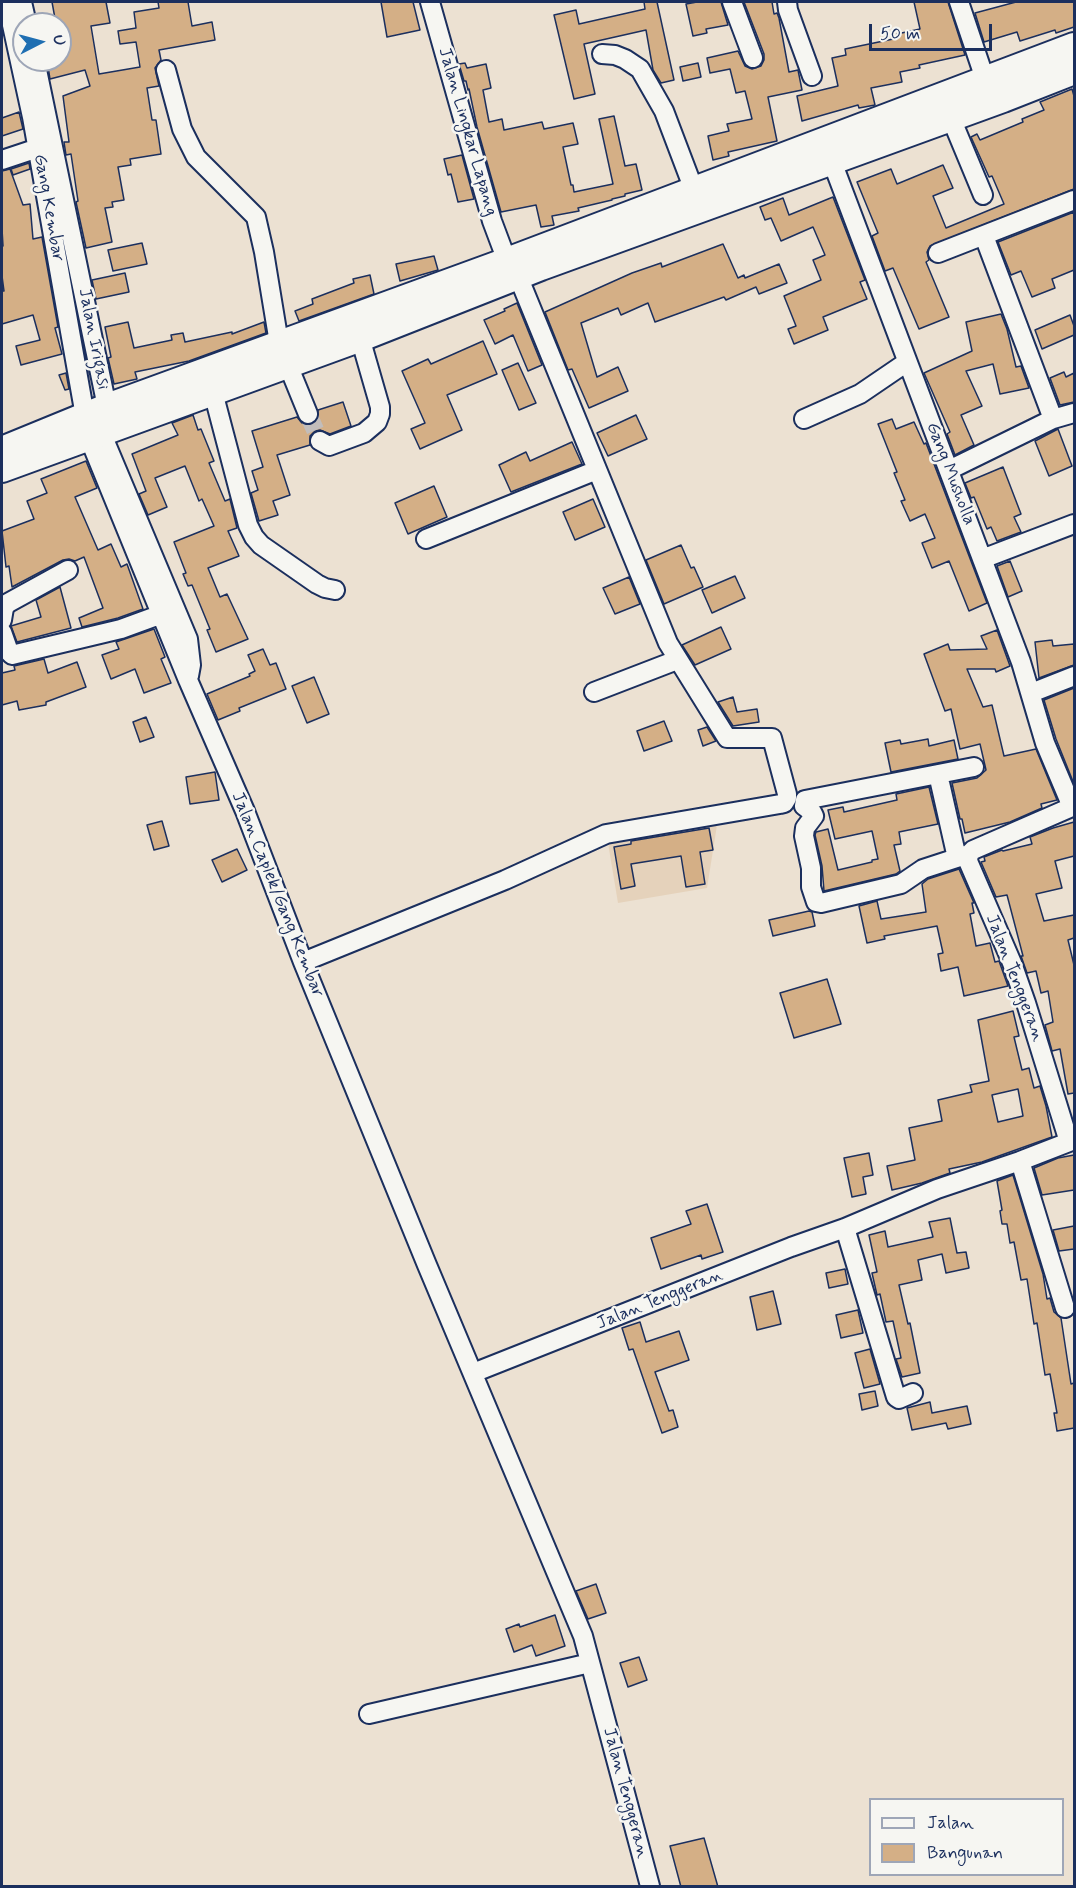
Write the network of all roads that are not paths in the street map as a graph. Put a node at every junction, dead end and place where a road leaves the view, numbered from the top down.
1 (7, 2) edge
2 (430, 2) edge
3 (732, 2) edge
4 (787, 2) edge
5 (959, 2) edge
6 (12, 23) edge
7 (1074, 46) edge
8 (602, 54) dead end
9 (753, 58) dead end
10 (165, 70) dead end
11 (1074, 71) edge
12 (22, 72) edge
13 (37, 72) edge
14 (812, 76) dead end
15 (989, 91) junction
16 (951, 118) junction
17 (38, 148) junction
18 (828, 151) junction
19 (2, 160) edge
20 (694, 190) junction
21 (983, 195) dead end
22 (1074, 201) edge
23 (984, 236) junction
24 (938, 253) dead end
25 (525, 263) junction
26 (358, 328) junction
27 (284, 353) junction
28 (907, 362) junction
29 (213, 392) junction
30 (1074, 413) edge
31 (308, 414) tunnel mouth
32 (804, 418) dead end
33 (1053, 419) junction
34 (92, 422) junction
35 (320, 441) dead end
36 (2, 450) edge
37 (2, 469) edge
38 (597, 470) junction
39 (949, 470) junction
40 (1074, 524) edge
41 (426, 538) dead end
42 (982, 559) junction
43 (68, 570) dead end
44 (335, 590) dead end
45 (162, 614) junction
46 (2, 620) edge
47 (2, 627) edge
48 (2, 632) edge
49 (677, 660) junction
50 (1074, 675) edge
51 (188, 680) junction
52 (594, 692) dead end
53 (1030, 693) junction
54 (974, 767) dead end
55 (938, 774) junction
56 (1073, 806) edge
57 (963, 856) junction
58 (303, 962) junction
59 (1072, 1141) edge
60 (1020, 1161) junction
61 (845, 1228) junction
62 (1065, 1308) dead end
63 (474, 1373) junction
64 (913, 1393) dead end
65 (590, 1663) junction
66 (369, 1714) dead end
67 (650, 1887) edge

1 - 6 street, Gang Kembar
2 - 25 street, Jalan Lingkar Lapang
3 - 9 street
4 - 14 street
5 - 15 street
7 - 15 highway
8 - 20 street
10 - 27 street
11 - 15 highway
12 - 17 street, Gang Kembar
13 - 34 street, Jalan Irigasi
15 - 16 highway
15 - 18 highway
16 - 18 highway
16 - 21 street
17 - 19 street
17 - 34 street, Gang Kembar
18 - 20 highway
18 - 25 highway
18 - 28 street, Gang Musholla
20 - 25 highway
22 - 23 street
23 - 24 street
23 - 33 street
25 - 26 highway
25 - 38 street, Jalan Lingkar Lapang
26 - 27 highway
26 - 35 street
27 - 29 highway
27 - 31 street
27 - 34 highway
28 - 32 street
28 - 39 street, Gang Musholla
29 - 34 highway
29 - 44 street
30 - 33 street
33 - 39 street
34 - 36 highway
34 - 37 highway
34 - 45 street, Jalan Caplek/Gang Kembar
34 - 51 street
38 - 41 street
38 - 49 street, Jalan Lingkar Lapang
39 - 42 street, Gang Musholla
40 - 42 street
42 - 53 street, Gang Musholla
43 - 46 street
45 - 48 street
45 - 51 street, Jalan Caplek/Gang Kembar
47 - 48 street
49 - 52 street
49 - 58 street, Jalan Lingkar Lapang
50 - 53 street
51 - 58 street, Jalan Caplek/Gang Kembar
53 - 56 street, Gang Musholla
54 - 55 street
55 - 57 street, Jalan Tenggeran
55 - 57 street
56 - 57 street
57 - 59 street, Jalan Tenggeran
58 - 63 street, Jalan Caplek/Gang Kembar
59 - 60 street, Jalan Tenggeran
60 - 61 street, Jalan Tenggeran
60 - 62 street
61 - 63 street, Jalan Tenggeran
61 - 64 street
63 - 65 street, Jalan Tenggeran
65 - 66 street
65 - 67 street, Jalan Tenggeran

